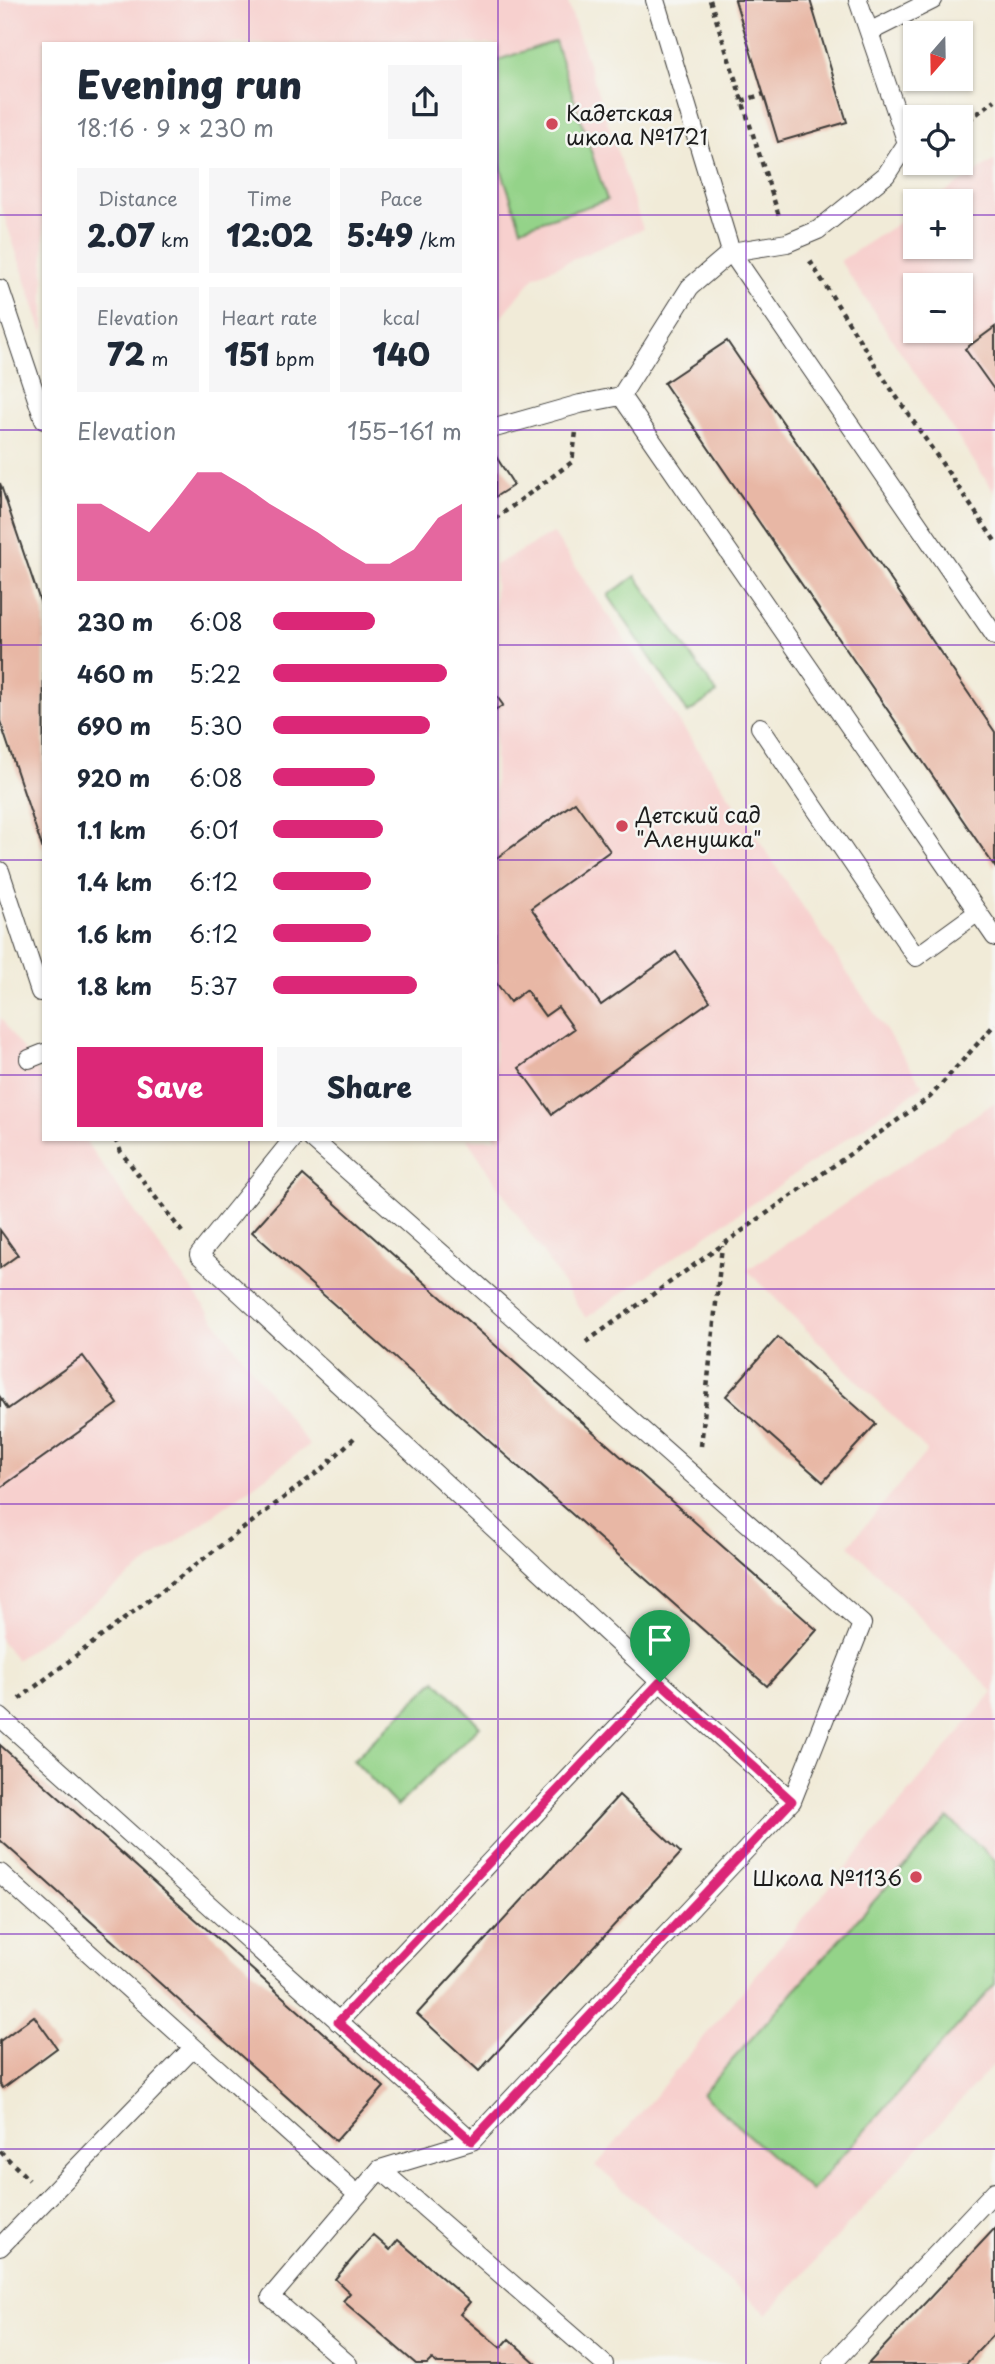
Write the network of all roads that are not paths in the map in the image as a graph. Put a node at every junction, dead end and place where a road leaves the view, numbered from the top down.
1 (655, 0) edge
2 (858, 0) edge
3 (933, 0) edge
4 (869, 32) junction
5 (731, 252) junction
6 (0, 289) edge
7 (621, 396) junction
8 (42, 414) edge
9 (497, 427) edge
10 (995, 636) edge
11 (760, 727) dead end
12 (0, 871) edge
13 (978, 912) junction
14 (995, 937) edge
15 (40, 992) dead end
16 (290, 1141) edge
17 (314, 1141) edge
18 (660, 1682) junction
19 (6, 1711) edge
20 (792, 1801) junction
21 (0, 1873) edge
22 (338, 2022) junction
23 (193, 2048) junction
24 (472, 2141) junction
25 (380, 2169) junction
26 (995, 2191) edge
27 (358, 2194) junction
28 (0, 2247) edge
29 (348, 2364) edge
30 (604, 2364) edge
31 (832, 2364) edge

1 - 5 lane
2 - 4 lane
3 - 4 lane
4 - 5 lane
5 - 7 lane
5 - 10 lane
6 - 8 lane
7 - 9 lane
7 - 13 lane
11 - 13 lane
12 - 15 lane
13 - 14 lane
16 - 18 lane
17 - 20 lane
18 - 20 lane
18 - 22 lane
19 - 22 lane
20 - 24 lane
21 - 23 lane
22 - 24 lane
23 - 27 lane
23 - 28 lane
24 - 25 lane
25 - 27 lane
25 - 30 lane
26 - 31 lane
27 - 29 lane

